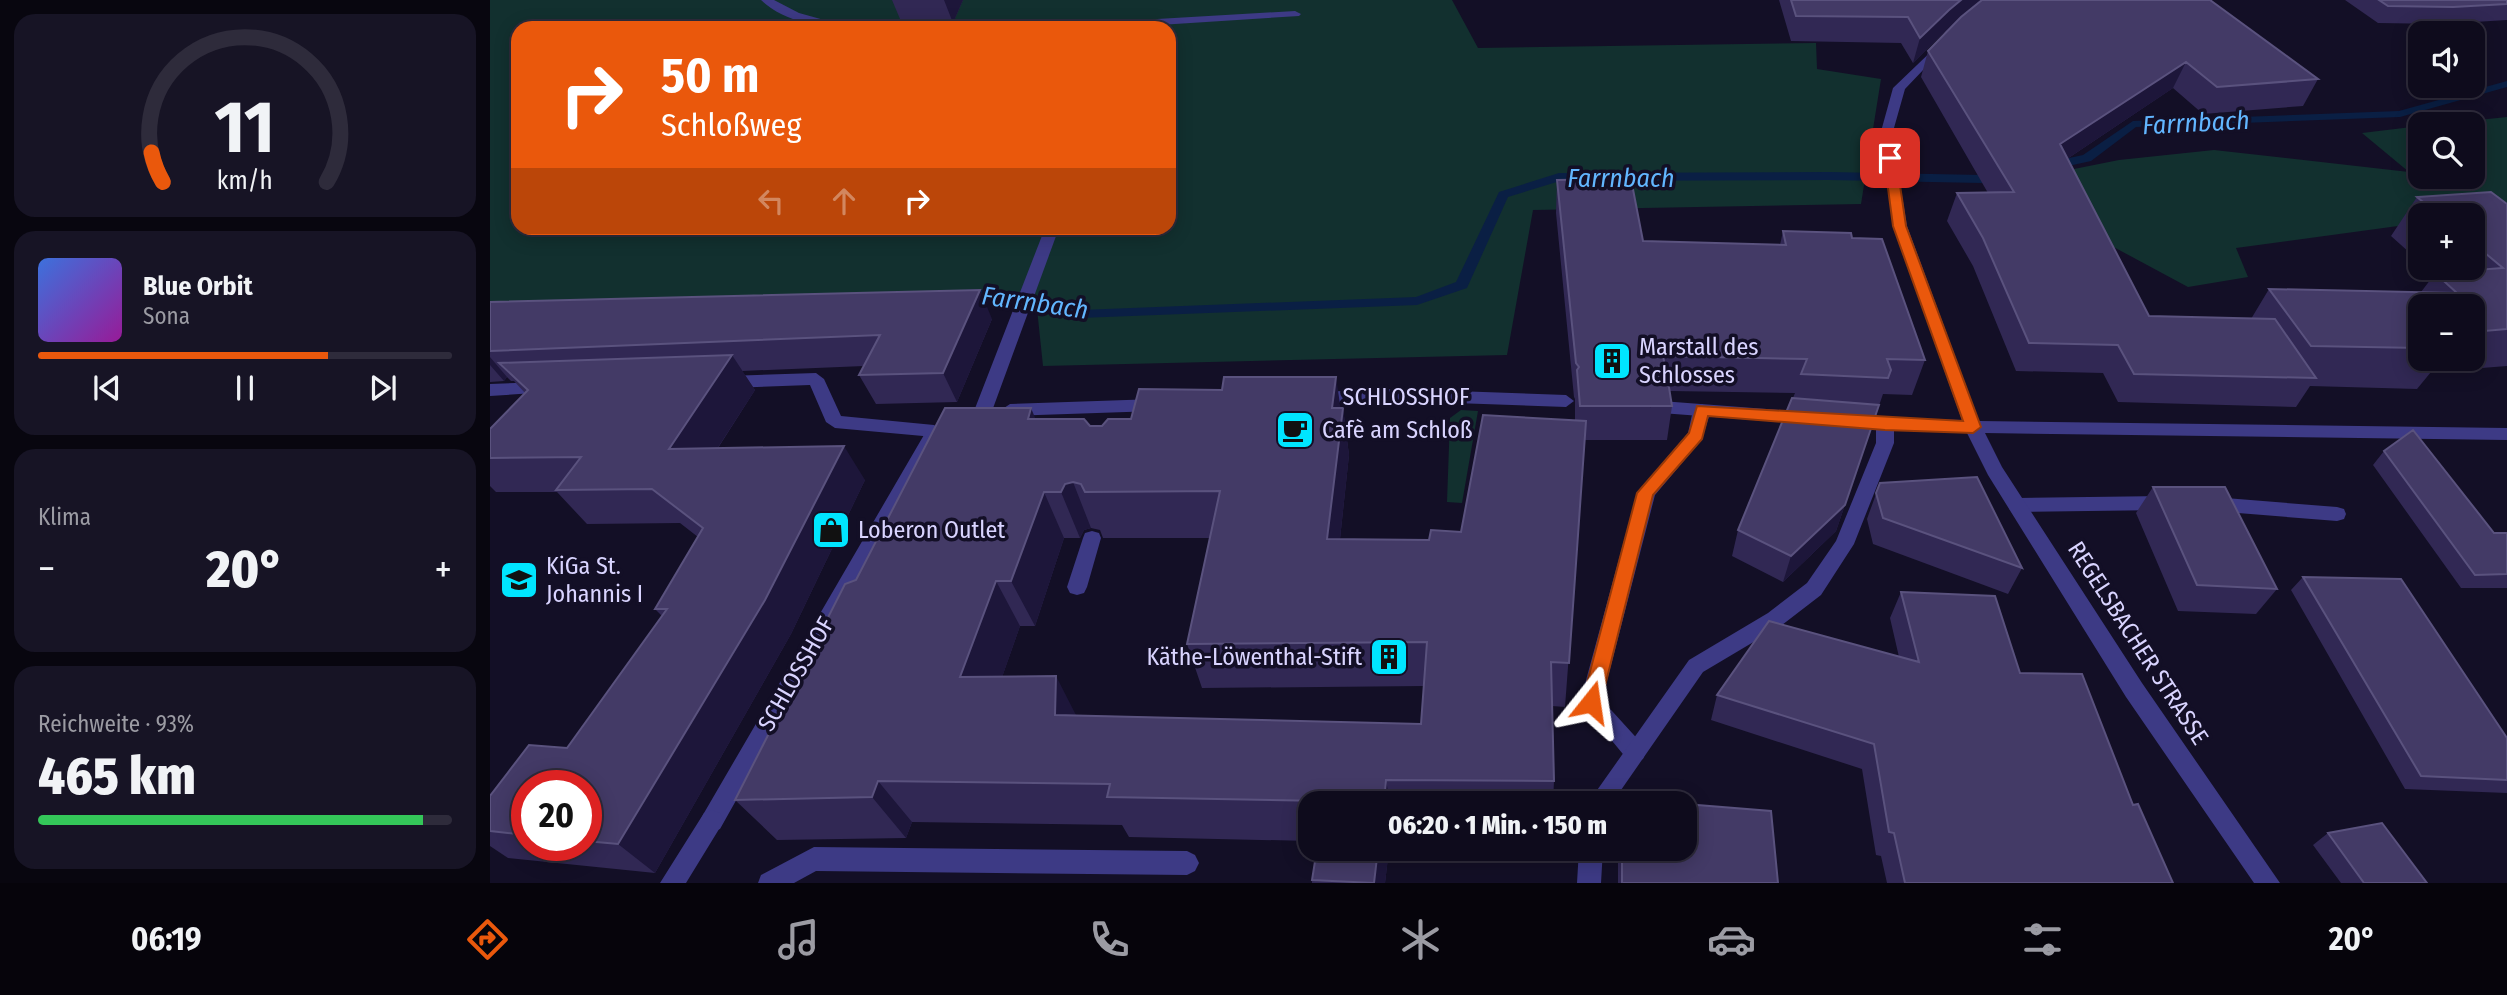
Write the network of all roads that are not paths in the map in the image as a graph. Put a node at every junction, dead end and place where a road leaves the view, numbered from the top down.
1 (766, 0) edge
2 (1295, 14) dead end
3 (811, 21) edge
4 (1176, 21) edge
5 (1947, 39) edge
6 (1049, 235) edge
7 (708, 383) edge
8 (558, 387) edge
9 (490, 390) edge
10 (1294, 399) edge
11 (1566, 401) dead end
12 (1172, 404) edge
13 (1132, 405) junction
14 (1661, 407) edge
15 (1702, 410) junction
16 (983, 411) junction
17 (1885, 424) junction
18 (1125, 426) edge
19 (1973, 427) junction
20 (934, 431) junction
21 (2507, 434) edge
22 (2017, 505) junction
23 (2337, 514) dead end
24 (1092, 538) dead end
25 (1077, 587) dead end
26 (1635, 752) junction
27 (1607, 791) edge
28 (1590, 861) edge
29 (1187, 863) dead end
30 (672, 883) edge
31 (770, 883) edge
32 (1588, 883) edge
33 (2268, 883) edge

1 - 3 street
2 - 4 street
5 - 19 street, REGELSBACHER STRASSE
6 - 16 street
7 - 20 street
8 - 9 street
10 - 11 street, SCHLOSSHOF
12 - 13 street
13 - 16 street
13 - 18 street
14 - 15 street
15 - 17 street
15 - 26 street
16 - 20 street
17 - 19 street
17 - 26 street
19 - 21 street
19 - 22 street, REGELSBACHER STRASSE
20 - 30 street, SCHLOSSHOF
22 - 23 street
22 - 33 street, REGELSBACHER STRASSE
24 - 25 street
26 - 27 street
28 - 32 street
29 - 31 street

